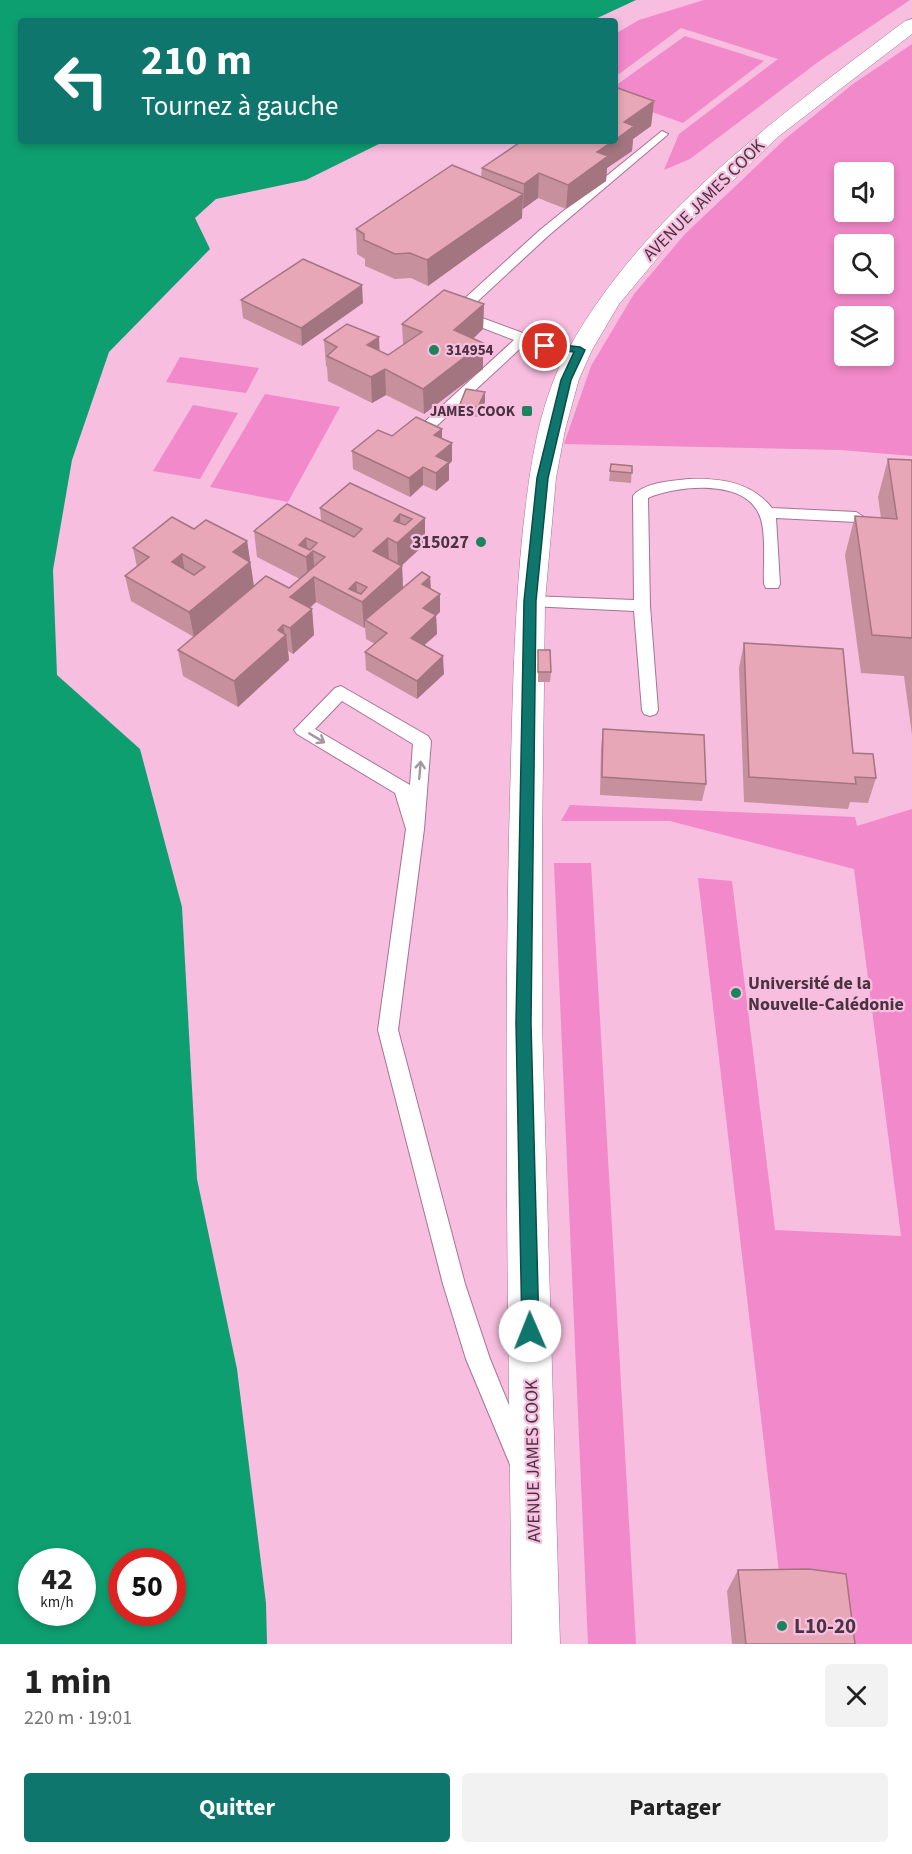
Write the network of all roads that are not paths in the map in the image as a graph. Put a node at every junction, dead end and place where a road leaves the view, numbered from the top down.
1 (912, 25) edge
2 (662, 134) dead end
3 (523, 339) junction
4 (580, 350) junction
5 (424, 430) edge
6 (768, 513) junction
7 (856, 518) edge
8 (772, 584) dead end
9 (530, 601) junction
10 (642, 606) junction
11 (650, 710) dead end
12 (415, 829) junction
13 (534, 1497) junction
14 (536, 1644) edge

1 - 4 main road, AVENUE JAMES COOK
2 - 3 lane
3 - 4 lane
3 - 5 lane
4 - 9 main road, AVENUE JAMES COOK
6 - 7 lane
6 - 8 lane
6 - 10 lane
9 - 10 lane
9 - 13 main road, AVENUE JAMES COOK
10 - 11 lane
12 -> 12 lane
12 - 13 lane
13 - 14 main road, AVENUE JAMES COOK

